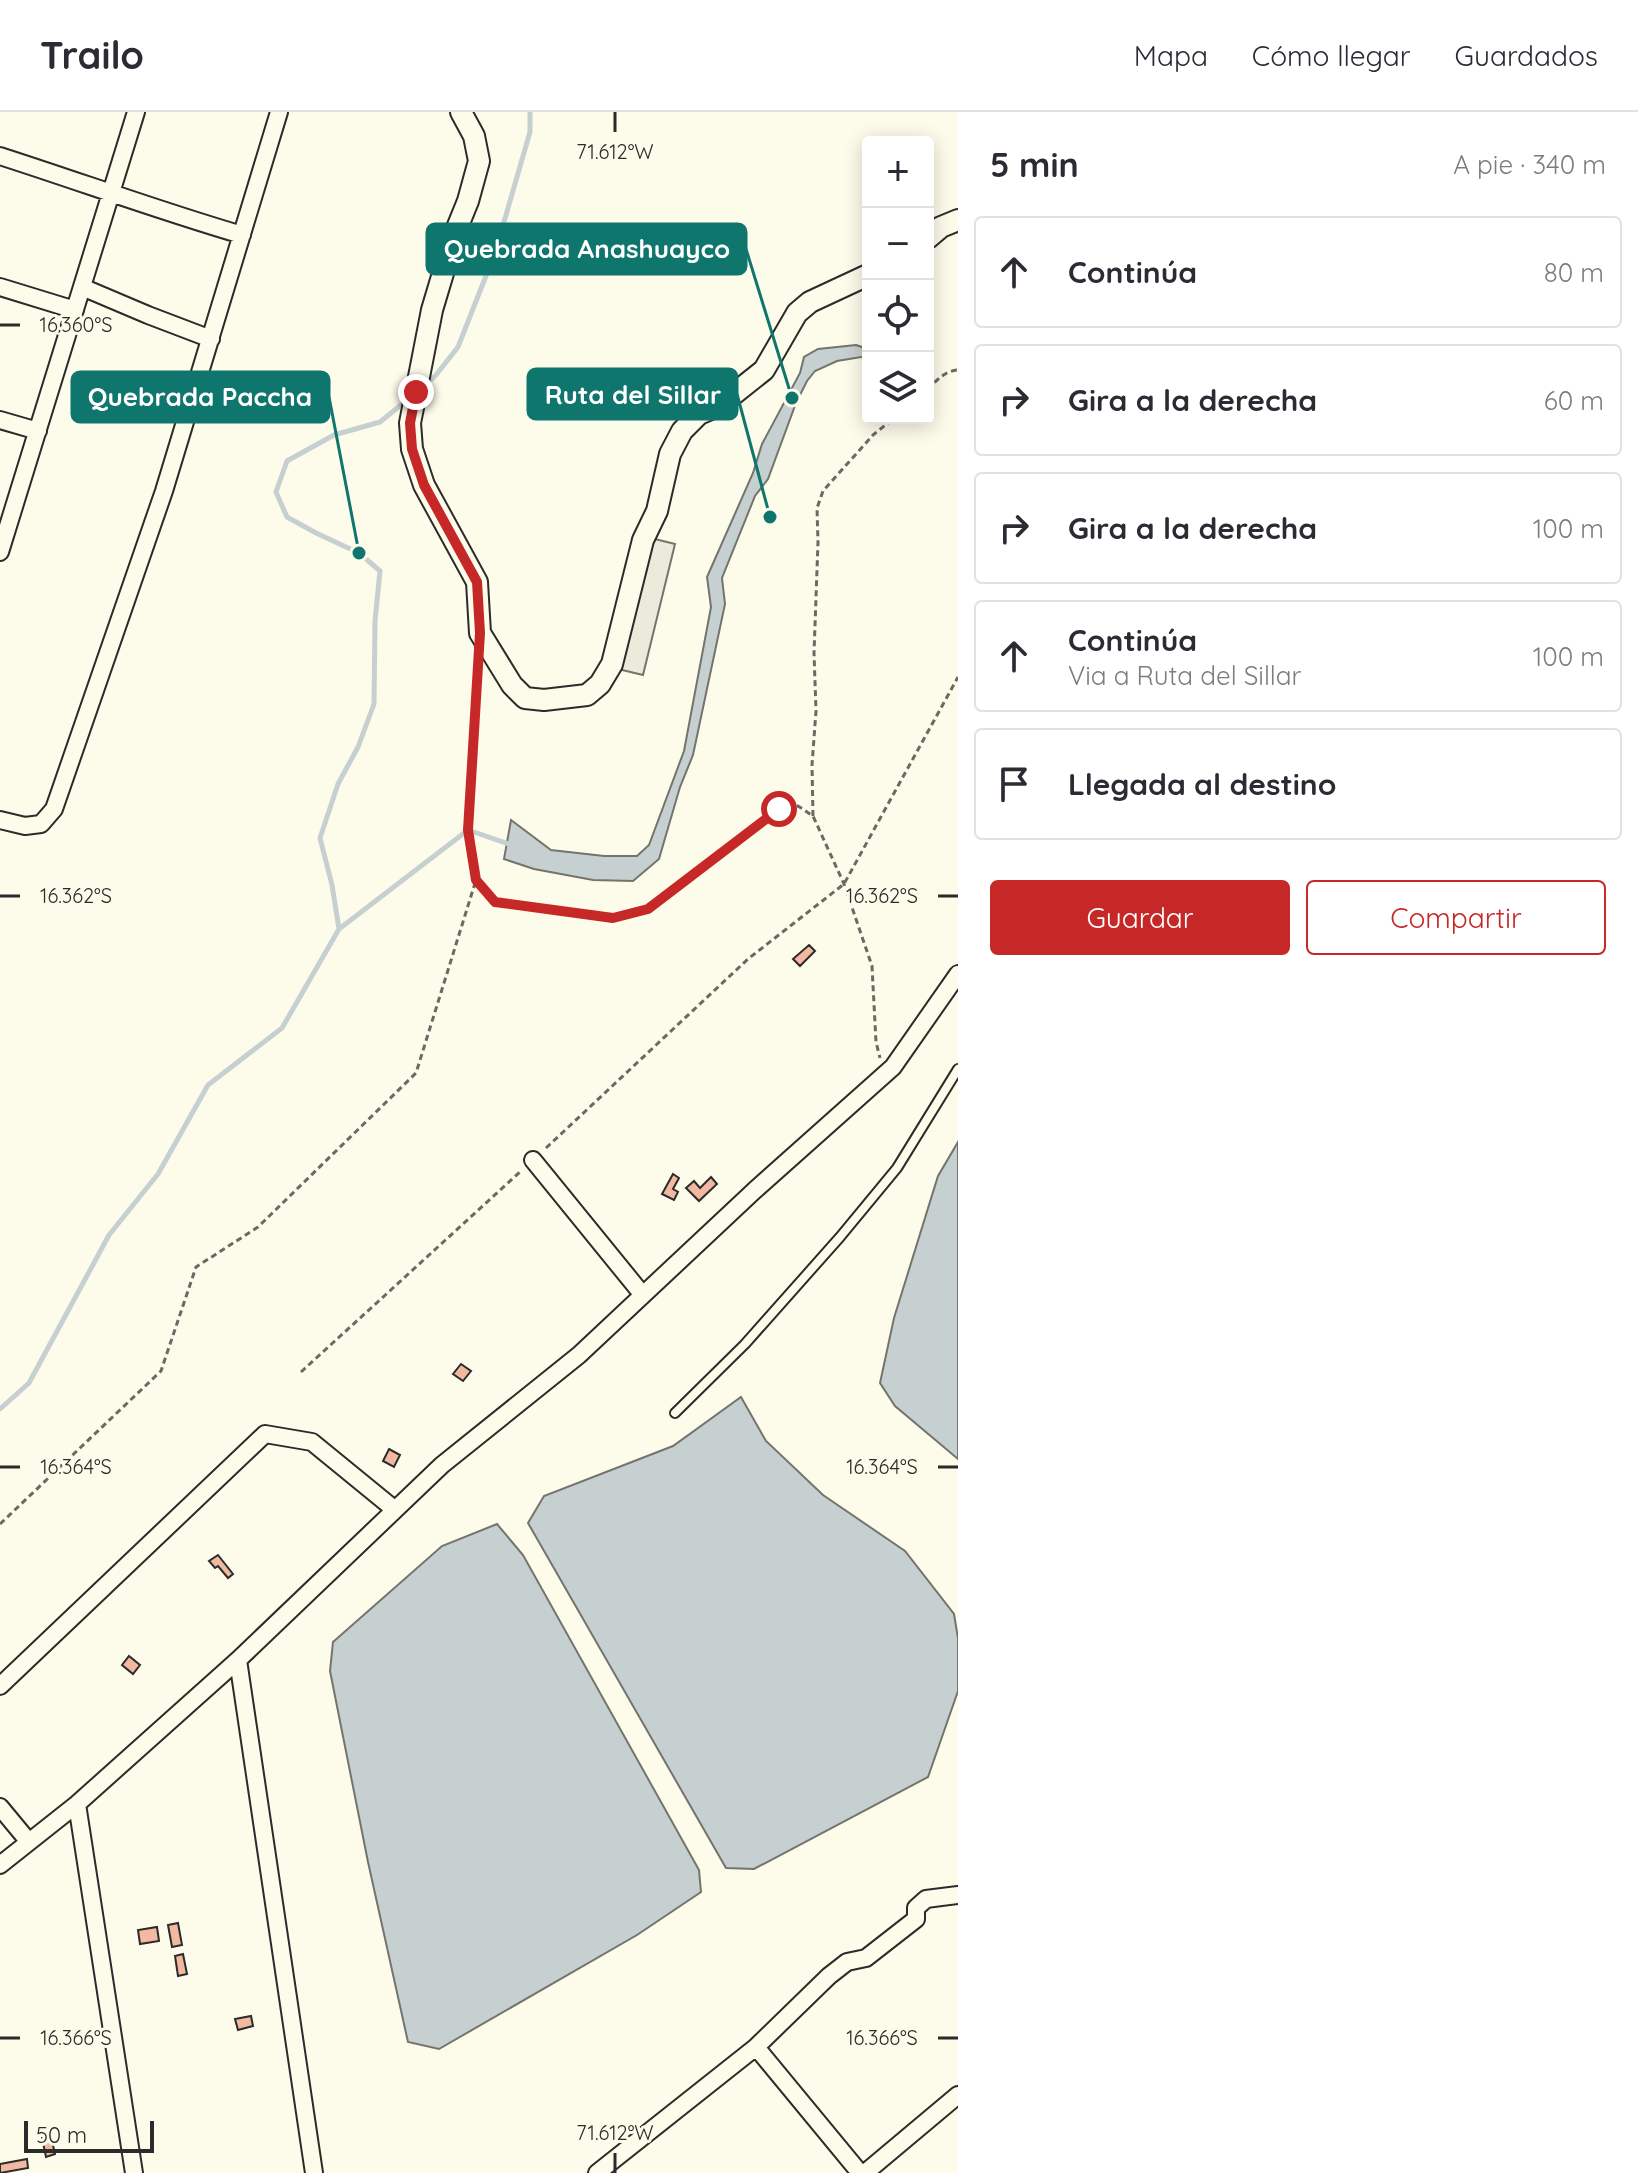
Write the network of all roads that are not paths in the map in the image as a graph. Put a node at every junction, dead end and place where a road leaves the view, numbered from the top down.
1 (136, 112) edge
2 (279, 112) edge
3 (461, 112) edge
4 (0, 156) edge
5 (111, 191) junction
6 (958, 220) edge
7 (934, 233) edge
8 (242, 235) junction
9 (862, 278) edge
10 (0, 287) edge
11 (82, 287) junction
12 (75, 310) junction
13 (211, 339) junction
14 (0, 420) edge
15 (38, 431) junction
16 (0, 552) edge
17 (0, 820) edge
18 (958, 974) edge
19 (958, 1069) edge
20 (533, 1160) road end
21 (642, 1294) junction
22 (675, 1413) dead end
23 (394, 1509) junction
24 (238, 1660) junction
25 (0, 1686) edge
26 (77, 1804) junction
27 (0, 1807) edge
28 (29, 1842) junction
29 (0, 1865) edge
30 (958, 1895) edge
31 (756, 2047) junction
32 (958, 2095) edge
33 (134, 2173) edge
34 (314, 2173) edge
35 (597, 2173) edge
36 (862, 2173) edge

1 - 5 street
2 - 8 street
3 - 9 street
4 - 5 street
5 - 8 street
5 - 11 street
6 - 7 street
8 - 13 street
10 - 12 street
11 - 12 street
11 - 13 street
12 - 15 street
13 - 17 street
14 - 15 street
15 - 16 street
18 - 21 street
19 - 22 lane
20 - 21 street
21 - 23 street
23 - 24 street
23 - 25 street
24 - 26 street
24 - 34 street
26 - 28 street
26 - 33 street
27 - 28 street
28 - 29 street
30 - 31 street
31 - 35 street
31 - 36 street
32 - 36 street

